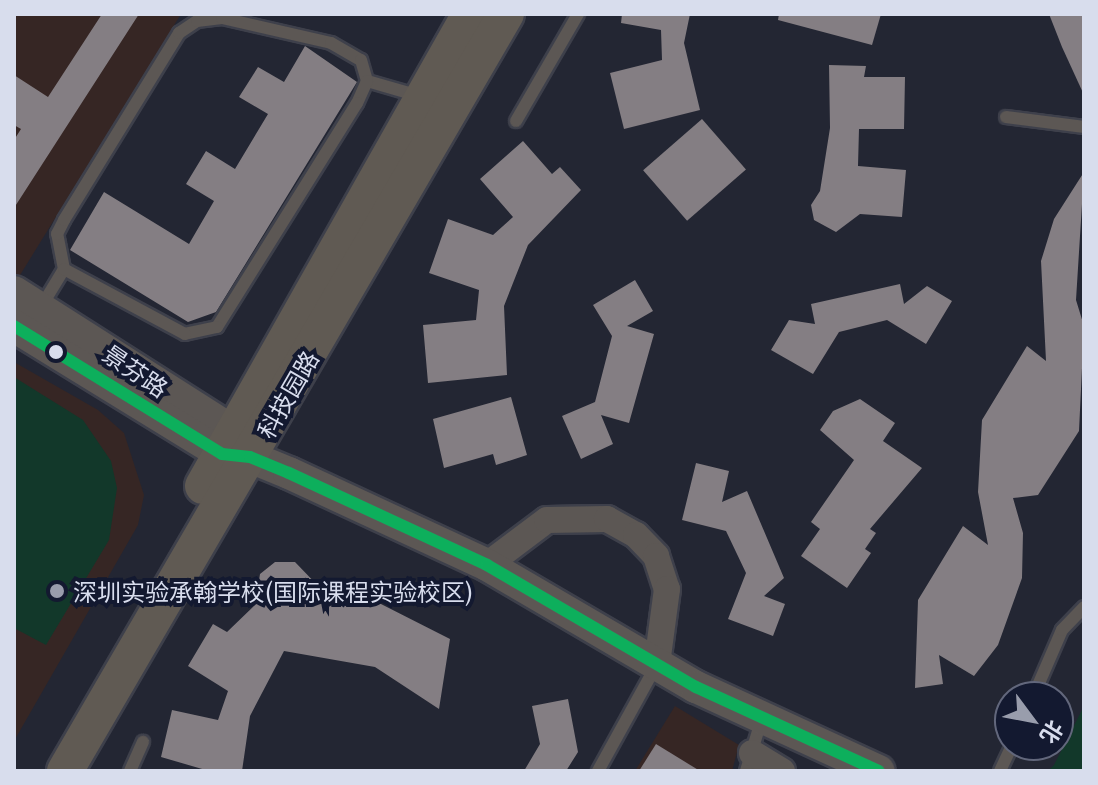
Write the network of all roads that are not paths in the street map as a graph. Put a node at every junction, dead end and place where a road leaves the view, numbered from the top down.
1 (470, 14) edge
2 (506, 14) edge
3 (578, 14) edge
4 (205, 17) edge
5 (367, 81) junction
6 (426, 97) junction
7 (1006, 117) dead end
8 (516, 121) dead end
9 (1084, 127) edge
10 (64, 269) junction
11 (28, 300) edge
12 (14, 326) edge
13 (236, 448) junction
14 (487, 565) junction
15 (1084, 607) edge
16 (657, 664) junction
17 (1040, 681) edge
18 (762, 716) junction
19 (143, 742) dead end
20 (749, 762) edge
21 (38, 771) edge
22 (65, 771) edge
23 (130, 771) edge
24 (598, 771) edge
25 (782, 771) edge
26 (879, 771) edge

1 - 6 main road, 科技园路
2 - 13 main road, 科技园路
3 - 8 lane
4 - 5 lane
4 - 10 lane
5 - 6 lane
5 - 10 lane
6 - 13 main road, 科技园路
7 - 9 lane
10 - 11 lane
11 - 13 street, 景芬路
12 - 13 street, 景芬路
13 - 14 street, 景芬路
13 - 21 main road, 科技园路
13 - 22 main road, 科技园路
14 - 16 street, 景芬路
14 - 16 street
15 - 17 lane
16 - 18 street, 景芬路
16 - 24 lane
18 - 20 lane
18 - 26 street, 景芬路
19 - 23 lane
20 - 25 street

